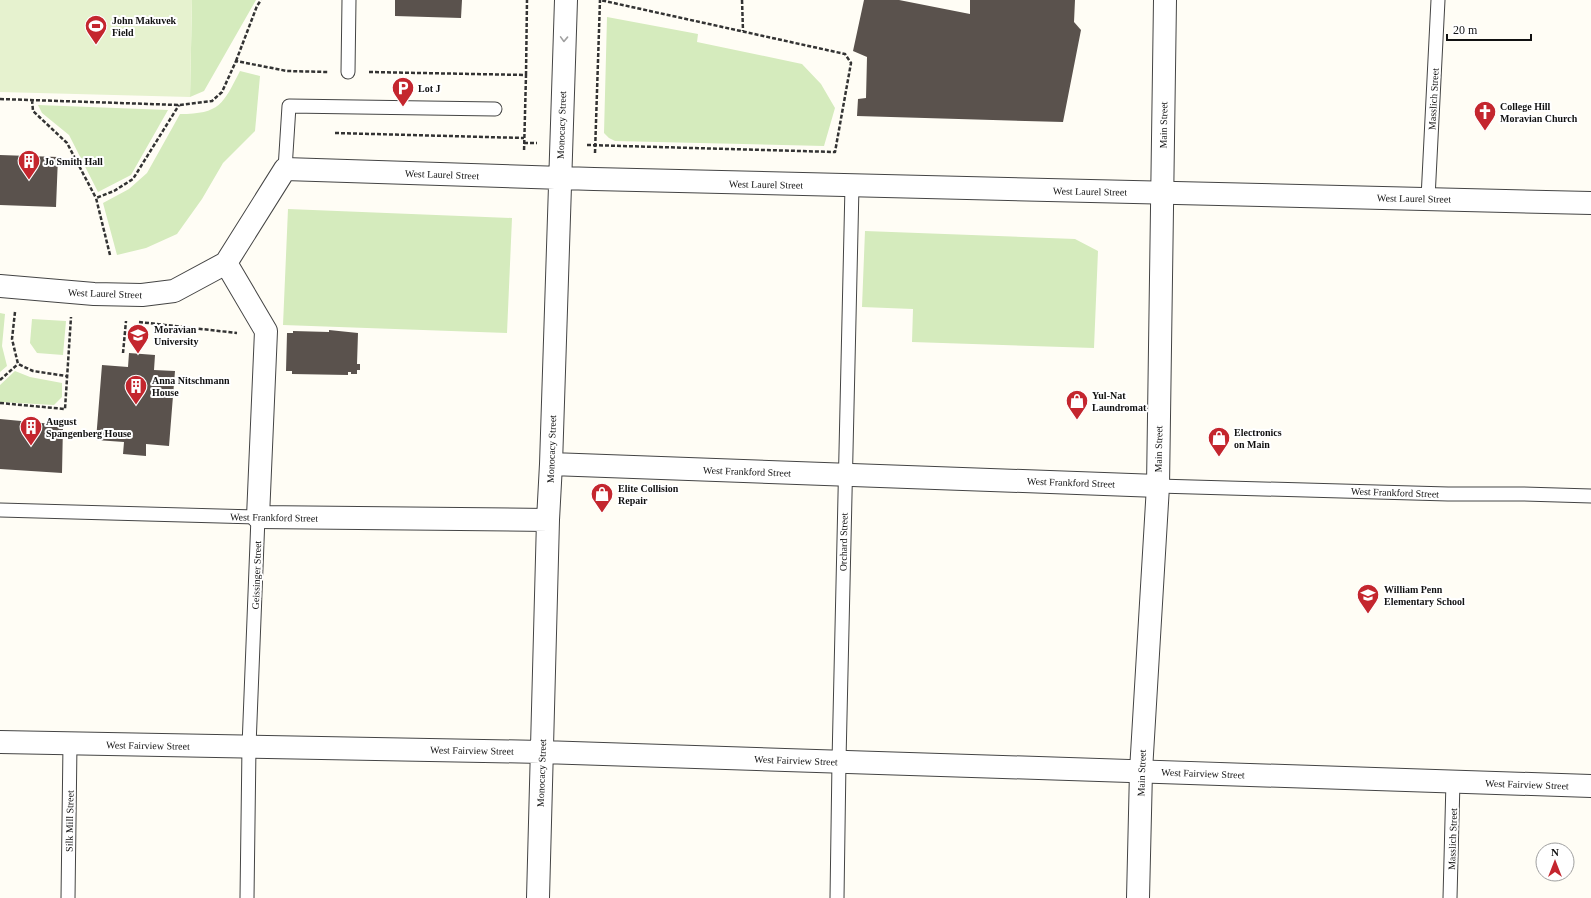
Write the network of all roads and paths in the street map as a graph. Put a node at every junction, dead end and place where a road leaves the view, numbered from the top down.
1 (261, 0) edge
2 (349, 0) edge
3 (527, 0) edge
4 (566, 0) edge
5 (600, 0) edge
6 (742, 0) edge
7 (1165, 0) edge
8 (1438, 0) edge
9 (743, 31) junction
10 (236, 61) dead end
11 (348, 72) dead end
12 (526, 75) dead end
13 (32, 99) dead end
14 (179, 105) dead end
15 (495, 109) dead end
16 (335, 133) dead end
17 (524, 138) dead end
18 (524, 143) dead end
19 (540, 143) dead end
20 (581, 144) dead end
21 (595, 145) junction
22 (595, 160) dead end
23 (285, 169) junction
24 (559, 178) junction
25 (852, 186) junction
26 (1162, 193) junction
27 (96, 198) junction
28 (1428, 198) junction
29 (1591, 203) edge
30 (110, 255) dead end
31 (226, 263) junction
32 (0, 286) edge
33 (16, 310) dead end
34 (71, 315) dead end
35 (126, 321) dead end
36 (123, 353) dead end
37 (18, 364) junction
38 (66, 376) junction
39 (0, 380) edge
40 (0, 404) edge
41 (551, 464) junction
42 (845, 474) junction
43 (1158, 486) junction
44 (1591, 496) edge
45 (0, 510) edge
46 (258, 517) junction
47 (548, 520) junction
48 (0, 742) edge
49 (70, 744) junction
50 (249, 746) junction
51 (542, 752) junction
52 (839, 761) junction
53 (1141, 771) junction
54 (1453, 781) junction
55 (1591, 786) edge
56 (68, 898) edge
57 (247, 898) edge
58 (538, 898) edge
59 (837, 898) edge
60 (1138, 898) edge
61 (1450, 898) edge

1 - 10 path
2 - 11 lane
3 - 12 path
4 -> 24 street, Monocacy Street
5 - 9 path
5 - 21 path
6 - 9 path
7 - 26 street, Main Street
8 - 28 lane, Masslich Street
9 - 21 path
13 - 27 path
14 - 27 path
15 - 23 lane
16 - 17 path
18 - 19 path
20 - 21 path
21 - 22 path
23 - 24 street, West Laurel Street
23 - 31 street, West Laurel Street
24 - 25 street, West Laurel Street
24 - 41 street, Monocacy Street
25 - 26 street, West Laurel Street
25 - 42 lane, Orchard Street
26 - 28 street, West Laurel Street
26 - 43 street, Main Street
27 - 30 path
28 - 29 street, West Laurel Street
31 - 32 street, West Laurel Street
31 - 46 street, Geissinger Street
33 - 37 path
34 - 38 path
35 - 36 path
37 - 38 path
37 - 39 path
38 - 40 path
41 - 42 street, West Frankford Street
41 - 47 street, Monocacy Street
42 - 43 street, West Frankford Street
42 - 52 lane, Orchard Street
43 - 44 lane, West Frankford Street
43 - 53 street, Main Street
45 - 46 lane, West Frankford Street
46 - 47 street, West Frankford Street
46 - 50 lane, Geissinger Street
47 - 51 street, Monocacy Street
48 - 49 street, West Fairview Street
49 - 50 street, West Fairview Street
49 - 56 lane, Silk Mill Street
50 - 51 street, West Fairview Street
50 - 57 lane, Geissinger Street
51 - 52 street, West Fairview Street
51 - 58 street, Monocacy Street
52 - 53 street, West Fairview Street
52 - 59 lane, Orchard Street
53 - 54 street, West Fairview Street
53 - 60 street, Main Street
54 - 55 street, West Fairview Street
54 - 61 lane, Masslich Street

